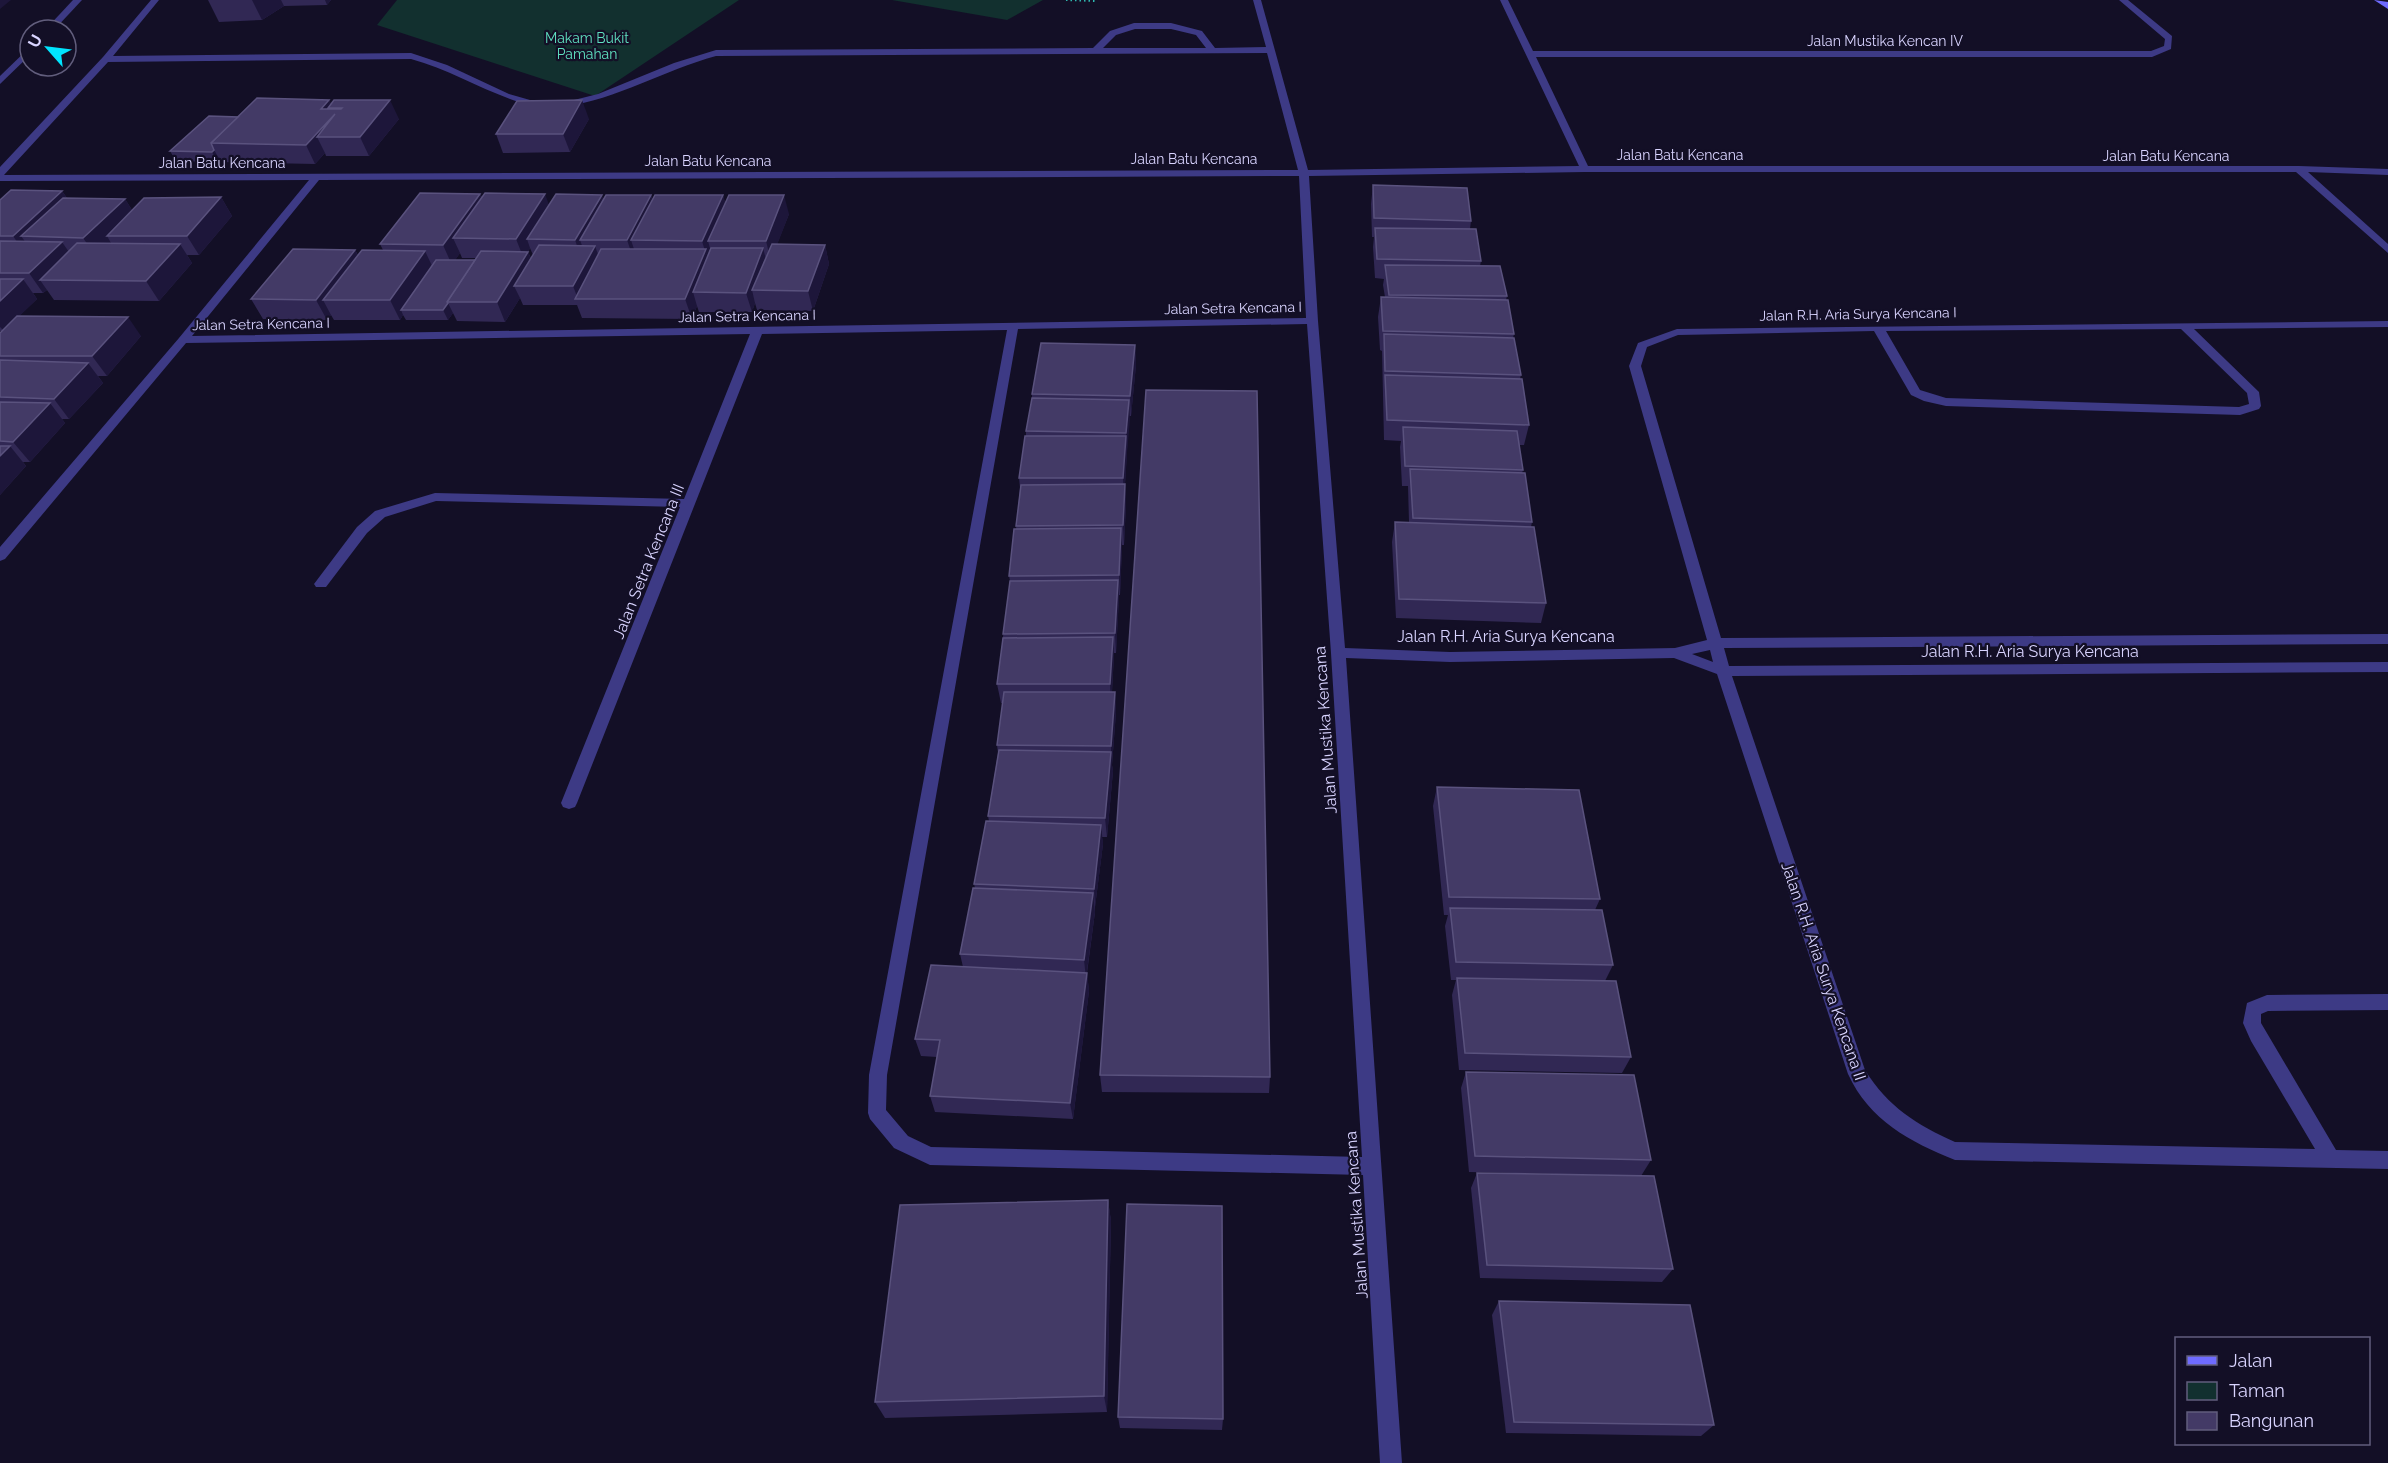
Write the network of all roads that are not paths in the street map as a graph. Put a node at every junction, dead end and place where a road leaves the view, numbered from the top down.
1 (78, 0) edge
2 (155, 0) edge
3 (1257, 0) edge
4 (1504, 0) edge
5 (2122, 0) edge
6 (2378, 0) edge
7 (2388, 6) edge
8 (61, 18) edge
9 (1212, 50) junction
10 (1270, 50) junction
11 (1095, 51) junction
12 (1531, 54) junction
13 (106, 59) junction
14 (18, 62) edge
15 (0, 81) edge
16 (1585, 168) junction
17 (2299, 169) junction
18 (2388, 172) edge
19 (0, 173) edge
20 (1304, 174) junction
21 (317, 176) junction
22 (0, 178) edge
23 (2388, 250) edge
24 (1312, 321) junction
25 (2388, 324) edge
26 (2184, 326) junction
27 (1013, 327) junction
28 (1878, 328) junction
29 (757, 331) junction
30 (183, 340) junction
31 (689, 503) junction
32 (0, 556) edge
33 (321, 584) dead end
34 (2388, 639) edge
35 (1716, 643) junction
36 (1338, 653) junction
37 (1675, 653) junction
38 (2388, 666) edge
39 (1724, 671) junction
40 (569, 803) dead end
41 (2388, 1002) edge
42 (2331, 1159) junction
43 (2388, 1160) edge
44 (1371, 1166) junction
45 (1391, 1463) edge

1 - 8 street
2 - 13 street
3 - 10 street, Jalan Mustika Kencana
4 - 12 street
5 - 12 street, Jalan Mustika Kencan IV
6 - 7 street
9 - 10 street
9 - 11 street
9 - 11 street
10 - 20 street, Jalan Mustika Kencana
11 - 13 street
12 - 16 street
13 - 19 street
14 - 15 street
16 - 17 street, Jalan Batu Kencana
16 - 20 street, Jalan Batu Kencana
17 - 18 street, Jalan Batu Kencana
17 - 23 street
20 - 21 street, Jalan Batu Kencana
20 - 24 street, Jalan Mustika Kencana
21 - 22 street, Jalan Batu Kencana
21 - 30 street
24 - 27 street, Jalan Setra Kencana I
24 - 36 street, Jalan Mustika Kencana
25 - 26 street, Jalan R.H. Aria Surya Kencana I
26 - 28 street, Jalan R.H. Aria Surya Kencana I
26 - 28 street
27 - 29 street, Jalan Setra Kencana I
27 - 44 street
28 - 35 street, Jalan R.H. Aria Surya Kencana I
29 - 30 street, Jalan Setra Kencana I
29 - 31 street, Jalan Setra Kencana III
30 - 32 street
31 - 33 street
31 - 40 street, Jalan Setra Kencana III
34 - 35 street, Jalan R.H. Aria Surya Kencana
35 - 37 street, Jalan R.H. Aria Surya Kencana
35 - 39 street, Jalan R.H. Aria Surya Kencana II
36 - 37 street, Jalan R.H. Aria Surya Kencana
36 - 44 street, Jalan Mustika Kencana
37 - 39 street, Jalan R.H. Aria Surya Kencana
38 - 39 street, Jalan R.H. Aria Surya Kencana
39 - 42 street, Jalan R.H. Aria Surya Kencana II
41 - 42 street
42 - 43 street, Jalan R.H. Aria Surya Kencana II
44 - 45 street, Jalan Mustika Kencana

